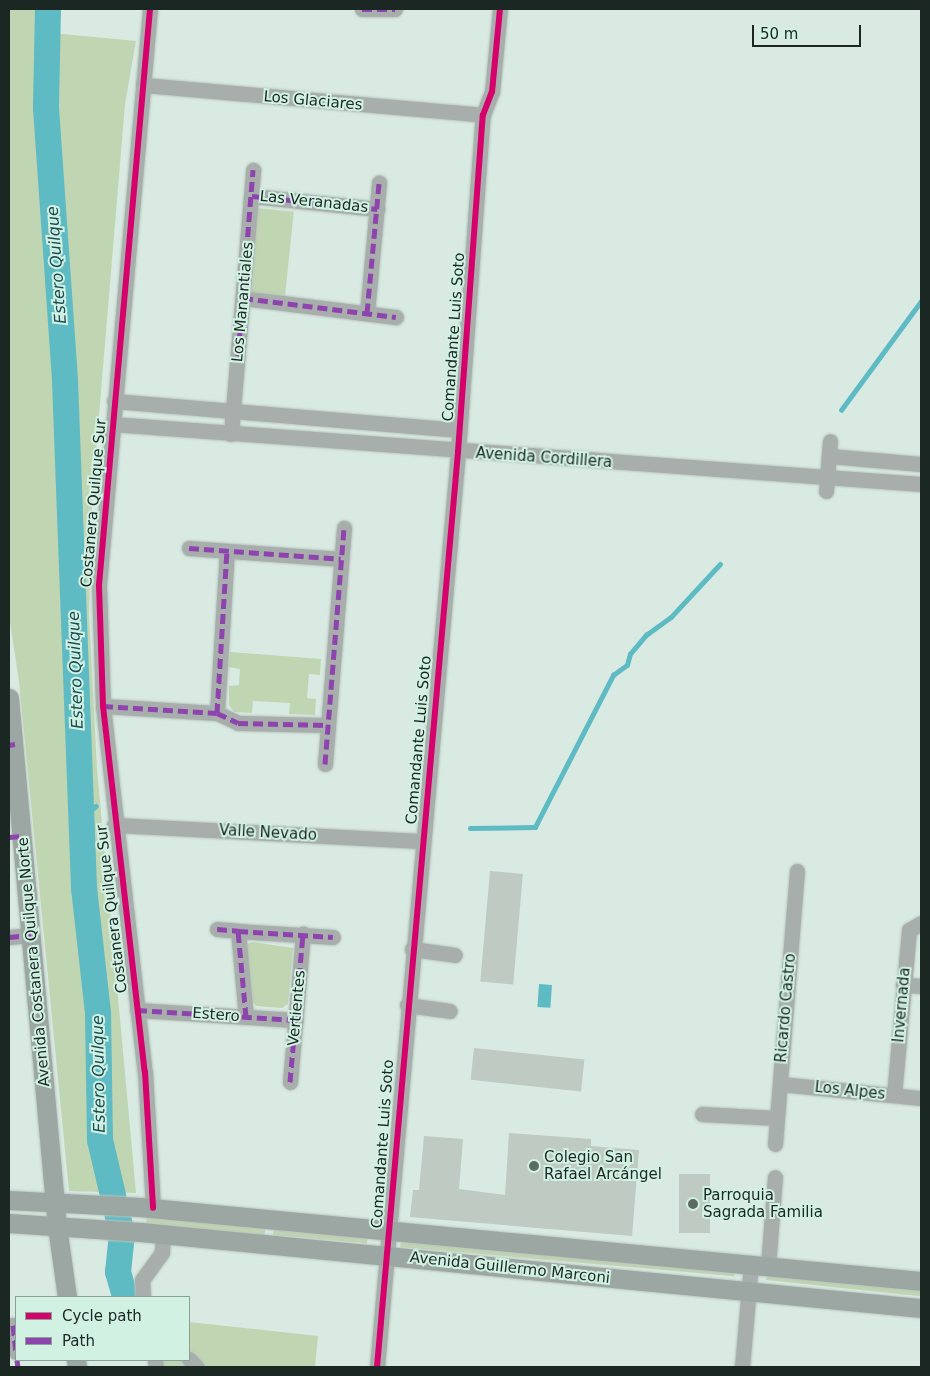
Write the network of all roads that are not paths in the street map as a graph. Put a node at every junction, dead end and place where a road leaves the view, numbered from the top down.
1 (150, 9) edge
2 (362, 9) edge
3 (395, 9) edge
4 (500, 9) edge
5 (142, 85) junction
6 (483, 115) junction
7 (253, 170) dead end
8 (379, 183) dead end
9 (252, 196) junction
10 (377, 209) junction
11 (243, 298) junction
12 (367, 313) junction
13 (396, 317) dead end
14 (114, 401) junction
15 (233, 411) junction
16 (112, 424) junction
17 (460, 430) junction
18 (232, 434) junction
19 (830, 441) dead end
20 (458, 452) junction
21 (829, 456) junction
22 (921, 464) edge
23 (826, 484) junction
24 (921, 484) edge
25 (344, 528) dead end
26 (189, 548) dead end
27 (227, 551) junction
28 (341, 559) junction
29 (9, 698) edge
30 (103, 706) junction
31 (217, 713) junction
32 (328, 725) junction
33 (12, 744) edge
34 (325, 764) dead end
35 (114, 825) junction
36 (16, 836) edge
37 (422, 841) junction
38 (797, 871) dead end
39 (921, 923) edge
40 (217, 929) dead end
41 (238, 931) junction
42 (303, 934) junction
43 (32, 935) junction
44 (333, 937) dead end
45 (9, 938) edge
46 (412, 949) junction
47 (455, 955) dead end
48 (903, 985) junction
49 (921, 986) edge
50 (407, 1005) junction
51 (137, 1010) junction
52 (450, 1011) dead end
53 (246, 1016) junction
54 (296, 1020) junction
55 (290, 1082) dead end
56 (780, 1084) junction
57 (894, 1095) junction
58 (921, 1098) edge
59 (702, 1114) dead end
60 (777, 1118) junction
61 (775, 1144) dead end
62 (775, 1178) dead end
63 (9, 1200) edge
64 (55, 1203) junction
65 (146, 1208) junction
66 (271, 1220) junction
67 (9, 1223) edge
68 (57, 1226) junction
69 (389, 1231) junction
70 (163, 1234) junction
71 (269, 1244) junction
72 (387, 1256) junction
73 (760, 1266) junction
74 (921, 1281) edge
75 (750, 1291) junction
76 (67, 1296) edge
77 (143, 1296) edge
78 (921, 1308) edge
79 (13, 1325) dead end
80 (15, 1343) edge
81 (377, 1367) edge
82 (742, 1367) edge

1 - 5 street, Costanera Quilque Sur
2 - 3 street
4 - 6 street
5 - 6 street, Los Glaciares
5 - 14 street, Costanera Quilque Sur
6 - 17 street, Comandante Luis Soto
7 - 9 street, Los Manantiales
8 - 10 street, Las Veranadas
9 - 10 street, Las Veranadas
9 - 11 street, Los Manantiales
10 - 12 street, Las Veranadas
11 - 12 street
11 - 15 street, Los Manantiales
12 - 13 street
14 - 15 street, Avenida Cordillera
14 - 16 street, Costanera Quilque Sur
15 - 17 street, Avenida Cordillera
15 - 18 street, Los Manantiales
16 - 18 street, Avenida Cordillera
16 - 30 street, Costanera Quilque Sur
17 - 20 street, Comandante Luis Soto
18 - 20 street, Avenida Cordillera
19 - 21 street
20 - 23 street, Avenida Cordillera
20 - 37 street, Comandante Luis Soto
21 - 22 street
21 - 23 street
23 - 24 street, Avenida Cordillera
25 - 28 street
26 - 27 street
27 - 28 street
27 - 31 street
28 - 32 street
29 - 33 main road, Avenida Costanera Quilque Norte
30 - 31 street
30 - 35 street, Costanera Quilque Sur
31 - 32 street
32 - 34 street
33 - 36 main road, Avenida Costanera Quilque Norte
35 - 37 street, Valle Nevado
35 - 51 street, Costanera Quilque Sur
36 - 43 main road, Avenida Costanera Quilque Norte
37 - 46 street, Comandante Luis Soto
38 - 56 street, Ricardo Castro
39 - 48 street, Invernada
40 - 41 street
41 - 42 street
41 - 53 street
42 - 44 street
42 - 54 street, Vertientes
43 - 45 street
43 - 64 main road, Avenida Costanera Quilque Norte
46 - 47 street
46 - 50 street, Comandante Luis Soto
48 - 49 street
48 - 57 street, Invernada
50 - 52 street
50 - 69 street, Comandante Luis Soto
51 - 53 street, Estero
51 - 65 street, Costanera Quilque Sur
53 - 54 street, Estero
54 - 55 street, Vertientes
56 - 57 street, Los Alpes
56 - 60 street, Ricardo Castro
57 - 58 street, Los Alpes
59 - 60 street
60 - 61 street, Ricardo Castro
62 - 73 street
63 - 64 main road, Avenida Guillermo Marconi
64 - 65 main road, Avenida Guillermo Marconi
64 - 68 main road, Avenida Costanera Quilque Norte
65 - 66 main road, Avenida Guillermo Marconi
66 - 69 main road, Avenida Guillermo Marconi
66 - 71 main road
67 - 68 main road, Avenida Guillermo Marconi
68 - 70 main road, Avenida Guillermo Marconi
68 - 76 main road, Avenida Costanera Quilque Norte
69 - 72 street, Comandante Luis Soto
69 - 73 main road, Avenida Guillermo Marconi
70 - 71 main road, Avenida Guillermo Marconi
70 - 77 street
71 - 72 main road, Avenida Guillermo Marconi
72 - 75 main road, Avenida Guillermo Marconi
72 - 81 street, Comandante Luis Soto
73 - 74 main road, Avenida Guillermo Marconi
73 - 75 street
75 - 78 main road, Avenida Guillermo Marconi
75 - 82 street
79 - 80 street

